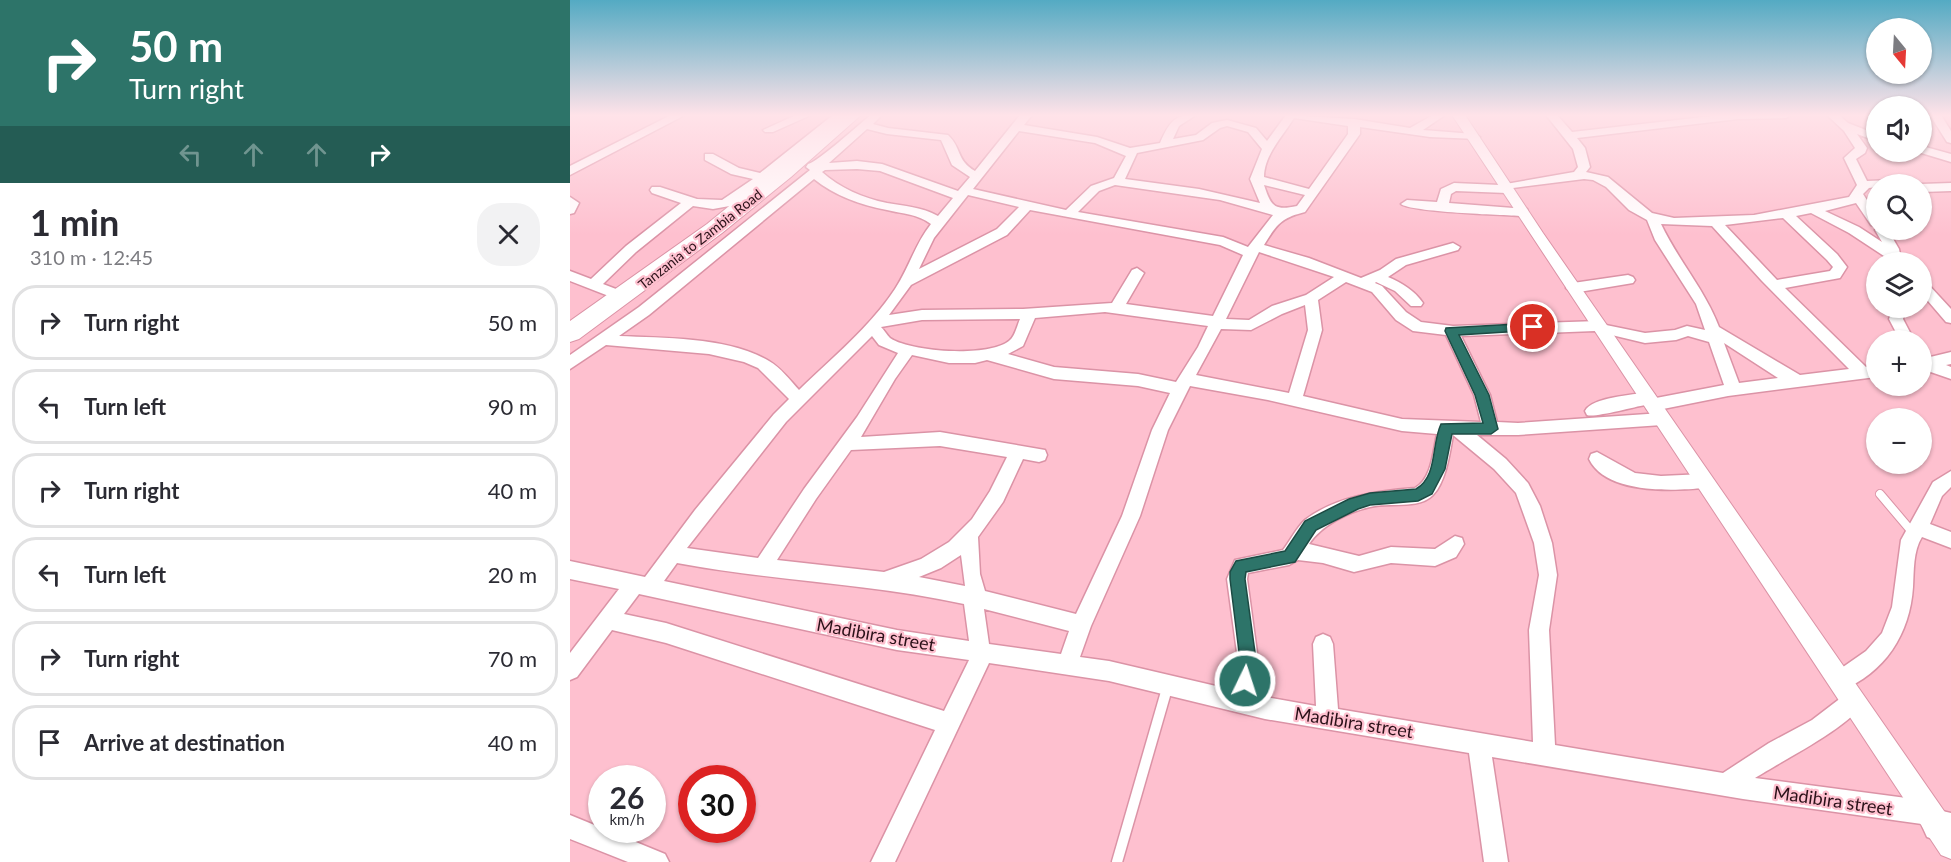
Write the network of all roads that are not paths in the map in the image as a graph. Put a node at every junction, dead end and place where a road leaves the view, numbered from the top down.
1 (595, 155) edge
2 (789, 155) edge
3 (825, 155) edge
4 (953, 155) edge
5 (994, 155) edge
6 (1131, 155) edge
7 (1265, 155) edge
8 (1339, 155) edge
9 (1485, 155) edge
10 (1854, 155) edge
11 (709, 157) dead end
12 (1582, 158) joint
13 (573, 166) edge
14 (813, 168) junction
15 (977, 176) junction
16 (1577, 176) junction
17 (762, 177) junction
18 (1256, 179) junction
19 (1604, 180) junction
20 (1118, 181) junction
21 (1288, 187) junction
22 (1950, 187) edge
23 (1506, 188) junction
24 (1932, 188) edge
25 (1866, 189) edge
26 (656, 190) dead end
27 (1859, 190) junction
28 (1311, 193) junction
29 (961, 196) junction
30 (570, 201) edge
31 (692, 201) junction
32 (1866, 203) edge
33 (1407, 204) dead end
34 (1442, 208) junction
35 (1024, 209) junction
36 (1812, 209) junction
37 (570, 210) edge
38 (1277, 212) junction
39 (1522, 212) junction
40 (1785, 213) junction
41 (1069, 214) junction
42 (1652, 218) junction
43 (1714, 221) junction
44 (938, 223) junction
45 (1453, 247) dead end
46 (1254, 250) junction
47 (1885, 252) edge
48 (1137, 273) dead end
49 (570, 276) edge
50 (1346, 276) junction
51 (1370, 280) junction
52 (1628, 280) dead end
53 (905, 282) junction
54 (592, 285) junction
55 (1774, 285) junction
56 (1573, 288) junction
57 (624, 297) junction
58 (1932, 297) edge
59 (895, 298) junction
60 (1311, 298) junction
61 (1416, 303) dead end
62 (1938, 303) junction
63 (1932, 304) edge
64 (1116, 308) junction
65 (1029, 314) junction
66 (920, 315) junction
67 (1951, 318) edge
68 (1216, 323) junction
69 (873, 325) junction
70 (1600, 327) junction
71 (1451, 331) junction
72 (570, 333) edge
73 (1715, 335) junction
74 (603, 340) junction
75 (909, 349) junction
76 (987, 354) junction
77 (1951, 358) edge
78 (1932, 362) edge
79 (570, 363) edge
80 (1932, 366) edge
81 (1770, 368) junction
82 (1866, 368) edge
83 (1866, 373) edge
84 (1951, 373) edge
85 (1801, 382) junction
86 (1183, 384) junction
87 (1737, 389) junction
88 (799, 400) junction
89 (1294, 400) junction
90 (1654, 407) junction
91 (1593, 411) dead end
92 (1452, 428) junction
93 (1491, 429) junction
94 (848, 444) junction
95 (1018, 451) junction
96 (1039, 455) dead end
97 (1596, 459) dead end
98 (1951, 478) edge
99 (1704, 481) junction
100 (1880, 494) dead end
101 (1915, 530) junction
102 (969, 534) junction
103 (1951, 540) edge
104 (1455, 544) dead end
105 (1295, 551) junction
106 (673, 554) junction
107 (762, 568) junction
108 (570, 570) edge
109 (885, 581) junction
110 (641, 586) junction
111 (975, 597) junction
112 (608, 620) junction
113 (1081, 625) junction
114 (1323, 644) dead end
115 (981, 652) junction
116 (1067, 664) junction
117 (570, 670) edge
118 (1840, 681) junction
119 (1168, 685) junction
120 (1853, 701) junction
121 (1242, 702) junction
122 (1327, 718) junction
123 (950, 724) junction
124 (1479, 744) junction
125 (1544, 754) junction
126 (1725, 785) junction
127 (570, 827) edge
128 (1942, 828) edge
129 (657, 862) edge
130 (883, 862) edge
131 (1117, 862) edge
132 (1496, 862) edge

1 - 13 street
2 - 17 street
3 - 14 highway, Tanzania to Zambia Road
4 - 15 street
5 - 15 street
6 - 20 street
7 - 18 street
8 - 28 street
9 - 23 street
10 - 27 street
11 - 17 street
12 - 16 street
12 - 19 street
14 - 29 street
14 - 44 street
14 - 57 highway, Tanzania to Zambia Road
14 - 74 street
15 - 29 street
16 - 19 street
16 - 23 street
17 - 31 street
18 - 21 street
18 - 38 street
19 - 42 street
20 - 38 street
20 - 41 street
21 - 28 street
21 - 38 street
22 - 24 street
23 - 34 street
23 - 39 street
25 - 27 street
26 - 31 street
27 - 32 street
27 - 36 street
28 - 38 street
29 - 35 street
29 - 44 street
30 - 37 street
31 - 54 street
33 - 34 street
34 - 39 street
35 - 41 street
35 - 53 street
36 - 40 street
36 - 47 street
38 - 46 street
39 - 56 street
40 - 43 street
40 - 55 street
41 - 46 street
42 - 43 street
42 - 73 street
43 - 55 street
44 - 53 street
45 - 51 street
46 - 50 street
46 - 68 street
48 - 64 street
49 - 54 street
50 - 51 street
50 - 60 street
51 - 61 street
51 - 71 street
52 - 56 street
53 - 59 street
54 - 57 street
55 - 82 street
56 - 70 street
57 - 72 highway, Tanzania to Zambia Road
58 - 62 street
59 - 66 street
59 - 69 street
60 - 68 street
60 - 89 street
62 - 63 street
62 - 67 street
64 - 65 street
64 - 68 street
65 - 66 street
65 - 76 street
66 - 69 street
68 - 86 street
69 - 75 street
69 - 88 street
70 - 71 street
70 - 73 street
70 - 90 street
71 - 93 street
73 - 81 street
73 - 87 street
74 - 79 street
74 - 88 street
75 - 76 street
75 - 94 street
76 - 86 street
77 - 78 street
80 - 84 street
81 - 85 street
81 - 87 street
83 - 85 street
85 - 87 street
86 - 89 street
86 - 113 street
87 - 90 street
88 - 106 street
89 - 92 street
90 - 91 street
90 - 93 street
90 - 99 street
92 - 93 street
92 - 105 street
92 - 125 street
94 - 95 street
94 - 107 street
95 - 96 street
95 - 102 street
97 - 99 street
98 - 101 street
99 - 118 street
100 - 101 lane
101 - 103 street
101 - 118 street
102 - 109 street
102 - 111 street
104 - 105 street
105 - 121 street
106 - 107 street
106 - 110 street
107 - 109 street
108 - 110 street, Madibira street
109 - 111 street
110 - 112 street
110 - 115 street, Madibira street
111 - 113 street
111 - 115 street
112 - 117 street
112 - 123 street
113 - 116 street
114 - 122 street
115 - 116 street, Madibira street
115 - 123 street
116 - 119 street, Madibira street
118 - 120 street
119 - 121 street, Madibira street
119 - 131 lane
120 - 126 street
120 - 128 street
121 - 122 street, Madibira street
122 - 124 street, Madibira street
123 - 130 street
124 - 125 street, Madibira street
124 - 132 street
125 - 126 street, Madibira street
126 - 128 street, Madibira street
127 - 129 street

